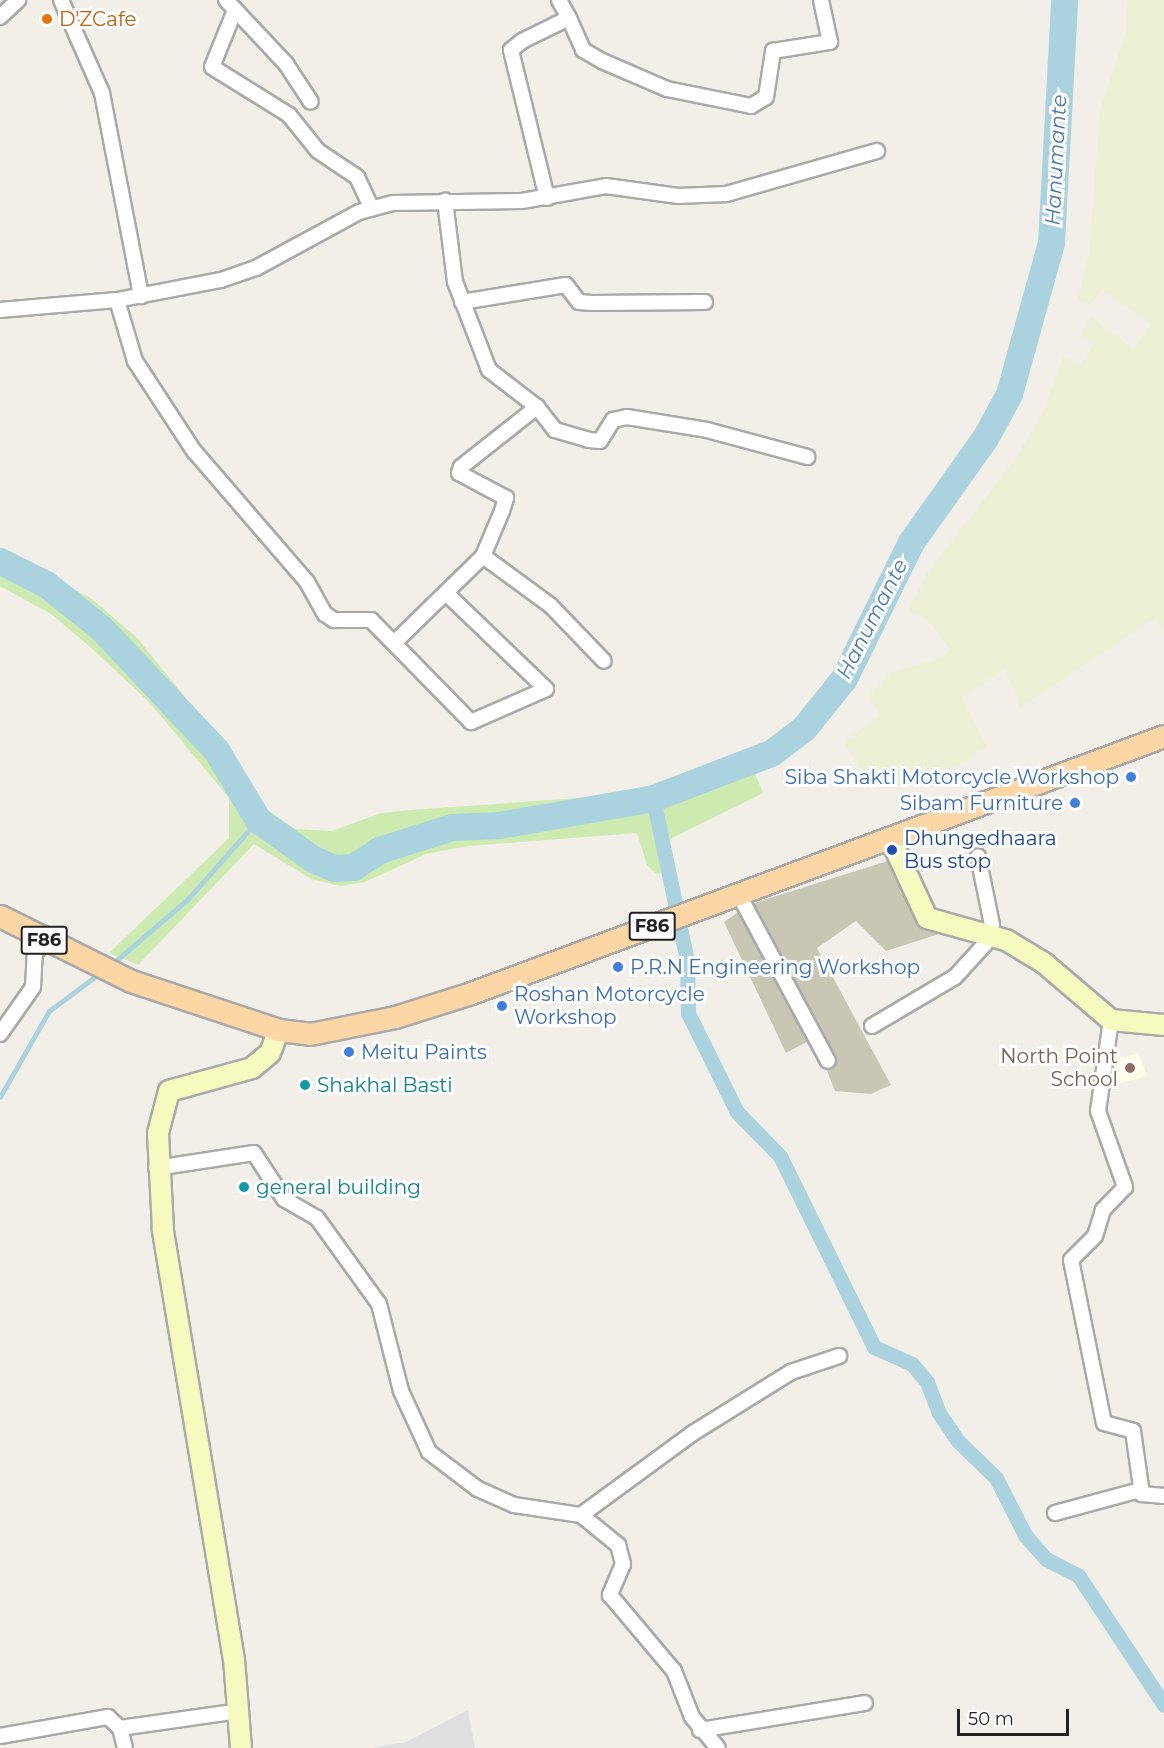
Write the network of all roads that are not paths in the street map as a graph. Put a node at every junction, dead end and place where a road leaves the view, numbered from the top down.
1 (18, 0) edge
2 (61, 0) edge
3 (559, 0) edge
4 (821, 0) edge
5 (231, 5) edge
6 (0, 16) edge
7 (569, 18) junction
8 (311, 102) dead end
9 (877, 151) dead end
10 (547, 198) junction
11 (445, 201) junction
12 (371, 207) junction
13 (141, 296) junction
14 (117, 300) junction
15 (462, 302) junction
16 (705, 302) dead end
17 (0, 310) edge
18 (537, 407) junction
19 (807, 457) dead end
20 (483, 556) junction
21 (448, 594) junction
22 (394, 643) junction
23 (604, 661) dead end
24 (1164, 736) edge
25 (891, 840) junction
26 (978, 856) dead end
27 (739, 895) junction
28 (0, 916) edge
29 (991, 935) junction
30 (44, 940) junction
31 (1111, 1020) junction
32 (1164, 1025) edge
33 (872, 1026) dead end
34 (279, 1030) junction
35 (0, 1034) edge
36 (828, 1061) dead end
37 (156, 1167) junction
38 (839, 1356) dead end
39 (1140, 1490) junction
40 (1164, 1496) edge
41 (1055, 1513) dead end
42 (581, 1515) junction
43 (865, 1703) dead end
44 (239, 1711) junction
45 (120, 1728) junction
46 (700, 1730) junction
47 (0, 1736) edge
48 (125, 1748) edge
49 (241, 1748) edge
50 (718, 1748) edge

1 - 6 street
2 - 13 street
3 - 7 street
4 - 7 street
5 - 8 street
5 - 12 street
7 - 10 street
9 - 10 street
10 - 11 street
11 - 12 street
11 - 15 street
12 - 13 street
13 - 14 street
14 - 17 street
14 - 22 street
15 - 16 street
15 - 18 street
18 - 19 street
18 - 20 street
20 - 21 street
20 - 23 street
21 - 22 street
21 - 22 street
24 - 25 main road, F86
25 - 27 main road, F86
25 - 29 main road
26 - 29 street
27 - 34 main road, F86
27 - 36 street
28 - 30 main road, F86
29 - 31 main road
29 - 33 street
30 - 34 main road, F86
30 - 35 street
31 - 32 main road
31 - 39 street
34 - 37 main road
37 - 42 street
37 - 44 main road
38 - 42 street
39 - 40 street
39 - 41 street
42 - 46 street
43 - 46 street
44 - 45 street
44 - 49 main road
45 - 47 street
45 - 48 street
46 - 50 street

